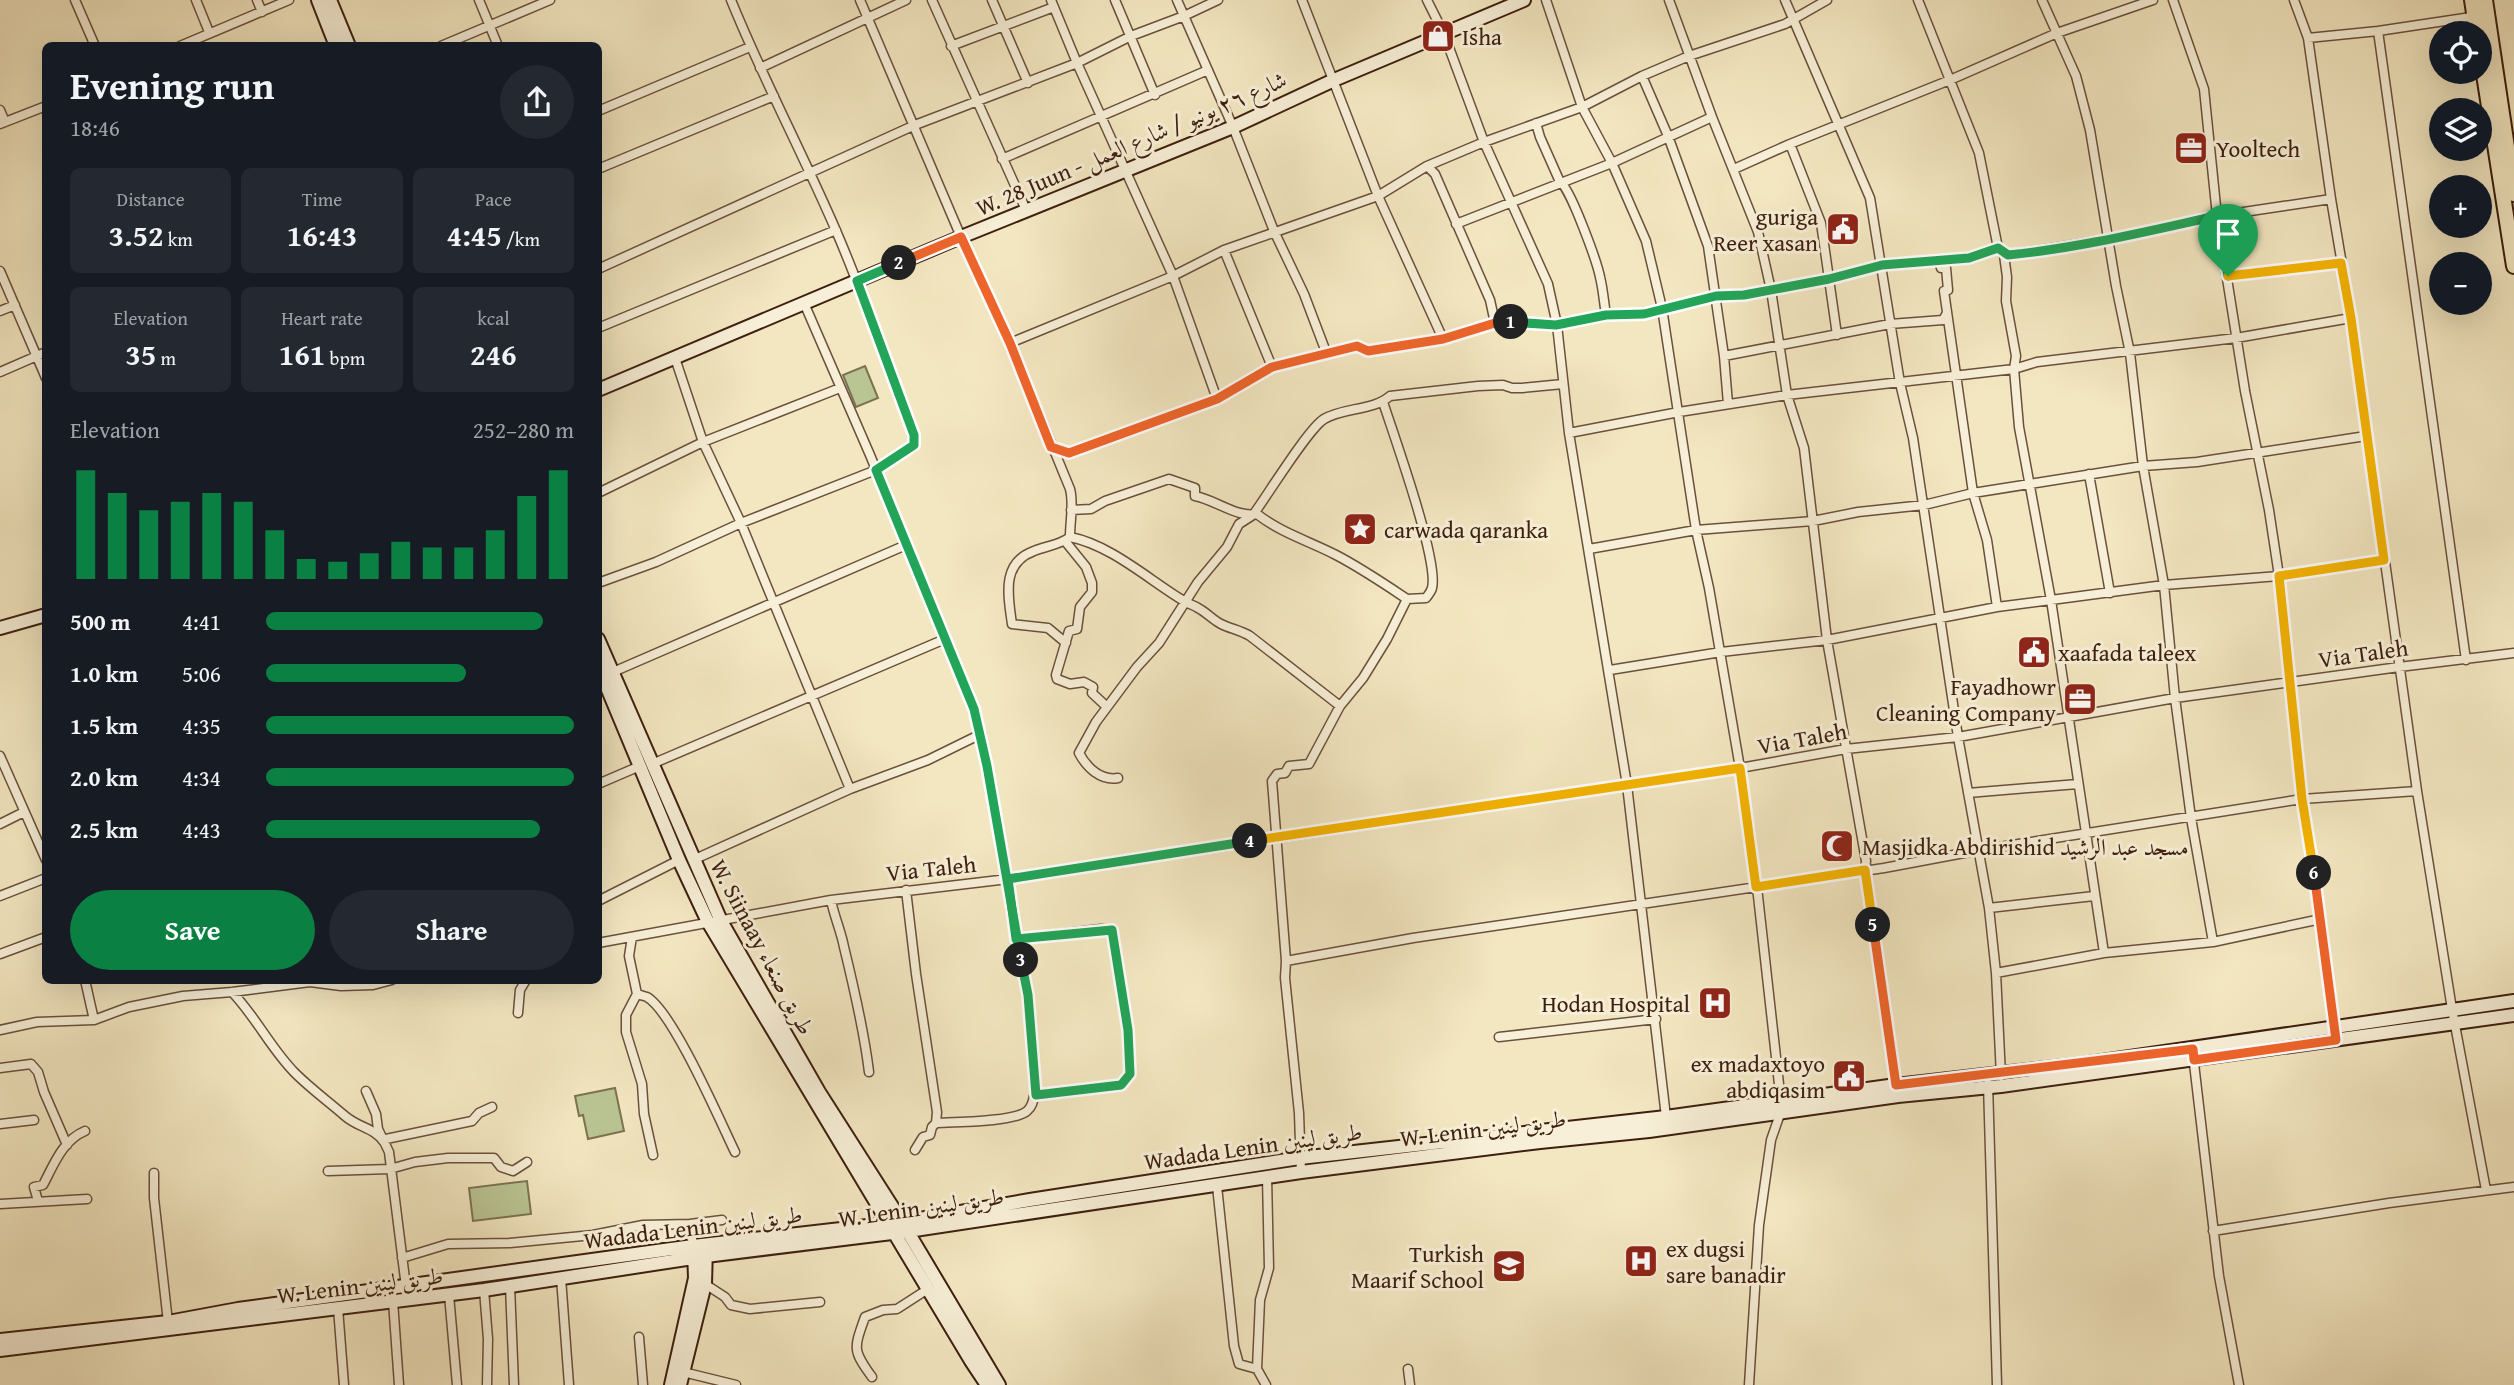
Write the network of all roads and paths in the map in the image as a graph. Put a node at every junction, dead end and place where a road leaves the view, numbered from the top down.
1 (75, 0) edge
2 (196, 0) edge
3 (257, 0) edge
4 (289, 0) edge
5 (318, 0) edge
6 (330, 0) edge
7 (479, 0) edge
8 (550, 0) edge
9 (731, 0) edge
10 (860, 0) edge
11 (906, 0) edge
12 (932, 0) edge
13 (992, 0) edge
14 (1115, 0) edge
15 (1177, 0) edge
16 (1218, 0) edge
17 (1302, 0) edge
18 (1427, 0) edge
19 (1524, 0) edge
20 (1546, 0) edge
21 (1680, 0) edge
22 (1785, 0) edge
23 (1827, 0) edge
24 (1918, 0) edge
25 (2042, 0) edge
26 (2153, 0) edge
27 (2173, 0) edge
28 (2294, 0) edge
29 (2472, 0) edge
30 (1670, 2) edge
31 (1052, 3) edge
32 (2482, 11) edge
33 (262, 12) junction
34 (1184, 16) junction
35 (867, 18) junction
36 (1794, 19) junction
37 (490, 26) junction
38 (1004, 26) junction
39 (2378, 31) junction
40 (209, 32) junction
41 (2057, 33) junction
42 (1444, 34) junction
43 (1131, 37) junction
44 (2308, 38) junction
45 (93, 42) edge
46 (188, 42) edge
47 (334, 42) edge
48 (347, 42) edge
49 (451, 42) edge
50 (496, 42) edge
51 (951, 46) junction
52 (750, 47) junction
53 (1689, 56) junction
54 (1077, 63) junction
55 (760, 68) junction
56 (1208, 70) junction
57 (1642, 76) junction
58 (1334, 80) junction
59 (1950, 80) junction
60 (1028, 83) junction
61 (2485, 84) edge
62 (1155, 95) junction
63 (774, 96) junction
64 (976, 100) junction
65 (42, 107) edge
66 (1582, 107) junction
67 (602, 109) edge
68 (0, 110) edge
69 (1101, 116) junction
70 (1712, 117) junction
71 (3, 123) edge
72 (1536, 123) junction
73 (1840, 124) junction
74 (915, 125) junction
75 (1233, 127) junction
76 (1668, 136) junction
77 (1484, 142) junction
78 (1790, 144) junction
79 (1002, 159) junction
80 (1612, 163) junction
81 (1427, 166) junction
82 (602, 167) edge
83 (1734, 169) junction
84 (1126, 172) junction
85 (809, 175) junction
86 (1560, 182) junction
87 (2514, 194) edge
88 (1378, 196) junction
89 (2331, 199) junction
90 (1510, 202) junction
91 (1026, 210) junction
92 (2217, 216) junction
93 (1456, 224) junction
94 (835, 230) junction
95 (1274, 231) junction
96 (961, 237) junction
97 (2109, 239) junction
98 (1998, 248) junction
99 (1224, 250) junction
100 (1939, 261) junction
101 (2341, 263) junction
102 (1882, 265) junction
103 (2514, 266) edge
104 (602, 267) edge
105 (0, 271) edge
106 (1173, 276) junction
107 (2228, 276) junction
108 (1829, 279) junction
109 (857, 281) junction
110 (1771, 290) junction
111 (1716, 296) junction
112 (804, 303) junction
113 (15, 305) junction
114 (1662, 308) junction
115 (0, 311) edge
116 (1947, 313) junction
117 (1606, 315) junction
118 (2351, 318) junction
119 (1495, 323) junction
120 (1890, 324) junction
121 (1556, 325) junction
122 (602, 326) edge
123 (1837, 335) junction
124 (2236, 338) junction
125 (1443, 339) junction
126 (1010, 343) junction
127 (1778, 345) junction
128 (1326, 352) junction
129 (2130, 353) junction
130 (42, 354) edge
131 (36, 356) junction
132 (1724, 356) junction
133 (676, 358) junction
134 (1272, 367) junction
135 (42, 369) edge
136 (2014, 369) junction
137 (0, 372) edge
138 (1957, 376) junction
139 (1899, 383) junction
140 (1563, 384) junction
141 (602, 388) edge
142 (840, 388) junction
143 (1787, 395) junction
144 (1217, 399) junction
145 (1383, 402) junction
146 (1728, 404) junction
147 (1679, 412) junction
148 (1569, 433) junction
149 (2366, 436) junction
150 (703, 442) junction
151 (1051, 447) junction
152 (2257, 452) junction
153 (2143, 466) junction
154 (876, 470) junction
155 (2089, 474) junction
156 (2028, 485) junction
157 (602, 491) edge
158 (1973, 494) junction
159 (1924, 505) junction
160 (1072, 510) junction
161 (1253, 515) junction
162 (1813, 521) junction
163 (741, 523) junction
164 (1696, 530) junction
165 (1068, 539) junction
166 (906, 545) junction
167 (1589, 549) junction
168 (2384, 560) junction
169 (2279, 576) junction
170 (602, 582) edge
171 (2164, 585) junction
172 (2110, 593) junction
173 (1406, 599) junction
174 (2051, 600) junction
175 (772, 601) junction
176 (1185, 603) junction
177 (1997, 607) junction
178 (42, 616) edge
179 (1940, 619) junction
180 (0, 628) edge
181 (945, 639) junction
182 (1827, 639) junction
183 (1066, 643) junction
184 (1720, 652) junction
185 (2514, 653) edge
186 (2466, 660) junction
187 (2399, 667) junction
188 (1609, 670) junction
189 (603, 672) edge
190 (2290, 684) junction
191 (810, 696) junction
192 (2175, 698) junction
193 (1340, 706) junction
194 (1107, 707) junction
195 (2069, 717) junction
196 (981, 734) junction
197 (1958, 737) junction
198 (1846, 749) junction
199 (1, 759) edge
200 (646, 765) junction
201 (1740, 768) junction
202 (1118, 778) dead end
203 (602, 782) edge
204 (2078, 784) junction
205 (1627, 785) junction
206 (850, 789) junction
207 (2417, 792) junction
208 (1968, 793) junction
209 (2302, 799) junction
210 (24, 812) junction
211 (2191, 818) junction
212 (0, 824) edge
213 (2085, 835) junction
214 (1276, 837) junction
215 (1980, 850) junction
216 (42, 851) edge
217 (686, 860) junction
218 (1865, 870) junction
219 (42, 879) edge
220 (1008, 879) junction
221 (1756, 887) junction
222 (906, 890) junction
223 (0, 895) edge
224 (2094, 896) junction
225 (602, 899) edge
226 (831, 900) junction
227 (1641, 903) junction
228 (1989, 908) junction
229 (2321, 919) junction
230 (714, 921) junction
231 (632, 937) junction
232 (42, 938) edge
233 (1016, 939) junction
234 (602, 942) edge
235 (2213, 942) junction
236 (2104, 953) junction
237 (0, 954) edge
238 (1286, 961) junction
239 (1996, 973) junction
240 (86, 984) edge
241 (288, 984) edge
242 (328, 984) edge
243 (377, 984) edge
244 (524, 984) edge
245 (232, 992) junction
246 (636, 994) junction
247 (2514, 1001) edge
248 (518, 1013) dead end
249 (2514, 1015) edge
250 (2453, 1016) junction
251 (1656, 1019) junction
252 (94, 1020) junction
253 (0, 1030) edge
254 (2335, 1034) junction
255 (1499, 1037) dead end
256 (2193, 1055) junction
257 (0, 1068) edge
258 (869, 1072) dead end
259 (1994, 1080) junction
260 (1897, 1090) junction
261 (366, 1091) dead end
262 (1036, 1095) junction
263 (492, 1107) dead end
264 (1781, 1108) junction
265 (1666, 1117) junction
266 (34, 1120) dead end
267 (936, 1123) junction
268 (0, 1124) edge
269 (85, 1130) dead end
270 (384, 1142) junction
271 (67, 1144) junction
272 (915, 1150) dead end
273 (735, 1152) dead end
274 (653, 1155) dead end
275 (1300, 1158) junction
276 (527, 1162) dead end
277 (390, 1169) junction
278 (328, 1171) dead end
279 (1301, 1172) junction
280 (154, 1173) dead end
281 (1268, 1177) junction
282 (1217, 1186) junction
283 (2514, 1187) edge
284 (2486, 1189) junction
285 (87, 1199) dead end
286 (38, 1201) junction
287 (0, 1204) edge
288 (1030, 1206) junction
289 (722, 1220) dead end
290 (690, 1224) junction
291 (899, 1227) junction
292 (2213, 1231) junction
293 (700, 1251) junction
294 (402, 1258) junction
295 (561, 1278) junction
296 (705, 1284) junction
297 (510, 1286) junction
298 (406, 1287) junction
299 (928, 1289) junction
300 (484, 1290) junction
301 (449, 1295) junction
302 (393, 1301) junction
303 (820, 1302) dead end
304 (338, 1308) junction
305 (169, 1322) junction
306 (639, 1337) dead end
307 (0, 1340) edge
308 (0, 1350) edge
309 (1256, 1368) junction
310 (1408, 1369) dead end
311 (872, 1377) dead end
312 (682, 1379) edge
313 (344, 1385) edge
314 (399, 1385) edge
315 (457, 1385) edge
316 (487, 1385) edge
317 (514, 1385) edge
318 (569, 1385) edge
319 (643, 1385) edge
320 (671, 1385) edge
321 (736, 1385) edge
322 (988, 1385) edge
323 (999, 1385) edge
324 (1266, 1385) edge
325 (1410, 1385) edge
326 (1749, 1385) edge
327 (1997, 1385) edge
328 (2239, 1385) edge

1 - 45 street
2 - 40 street
3 - 33 street
4 - 33 street
5 - 47 main road
6 - 48 main road
7 - 37 street
8 - 37 street
9 - 52 street
10 - 35 street
11 - 35 street
12 - 51 street
13 - 38 street
14 - 43 street
15 - 34 street
16 - 34 street
17 - 58 street
18 - 42 street
19 - 42 main road, W. 28 Juun - شارع ٢٦ يونيو / شارع العمل
20 - 66 street
21 - 30 street
22 - 36 street
23 - 36 street
24 - 59 street
25 - 41 street
26 - 41 street
27 - 92 street
28 - 44 street
29 - 32 highway
30 - 53 street
31 - 38 street
31 - 54 street
32 - 39 street
32 - 87 highway
33 - 40 street
34 - 43 street
34 - 56 street
35 - 55 street
35 - 74 street
36 - 53 street
36 - 73 street
37 - 49 street
37 - 50 street
38 - 51 street
38 - 60 street
39 - 44 street
39 - 186 street
40 - 46 street
41 - 59 street
41 - 97 street
42 - 58 main road, W. 28 Juun - شارع ٢٦ يونيو / شارع العمل
42 - 77 street
43 - 54 street
43 - 62 street
44 - 89 street
51 - 64 street
52 - 55 street
52 - 67 street
53 - 57 street
53 - 70 street
54 - 60 street
54 - 69 street
55 - 63 street
56 - 62 street
56 - 75 street
57 - 66 street
57 - 76 street
58 - 75 main road, W. 28 Juun - شارع ٢٦ يونيو / شارع العمل
58 - 88 street
59 - 73 street
59 - 98 street
60 - 64 street
61 - 103 highway
62 - 69 street
63 - 82 street
63 - 85 street
64 - 74 street
64 - 79 street
65 - 71 street
66 - 72 street
66 - 80 street
68 - 71 street
69 - 79 street
69 - 84 street
70 - 76 street
70 - 83 street
72 - 77 street
72 - 86 street
73 - 78 street
73 - 102 street
74 - 85 street
74 - 96 street
75 - 84 main road, W. 28 Juun - شارع ٢٦ يونيو / شارع العمل
75 - 95 street
76 - 80 street
76 - 111 street
77 - 81 street
77 - 90 street
78 - 83 street
78 - 108 street
79 - 91 street
80 - 86 street
80 - 114 street
81 - 88 street
81 - 93 street
83 - 110 street
84 - 91 main road, W. 28 Juun - شارع ٢٦ يونيو / شارع العمل
84 - 106 street
85 - 94 street
85 - 104 street
86 - 90 street
86 - 117 street
88 - 95 street
88 - 125 street
89 - 92 street
89 - 101 street
90 - 93 street
90 - 121 street
91 - 96 main road, W. 28 Juun - شارع ٢٦ يونيو / شارع العمل
92 - 97 street
92 - 107 street
93 - 119 street
94 - 109 street
94 - 122 street
95 - 99 street
95 - 128 street
96 - 109 main road, W. 28 Juun - شارع ٢٦ يونيو / شارع العمل
96 - 126 street
97 - 98 street
97 - 129 street
98 - 100 street
98 - 136 street
99 - 106 street
99 - 134 street
100 - 102 street
100 - 116 street
101 - 107 street
101 - 118 street
102 - 108 street
102 - 120 street
105 - 113 street
106 - 126 street
106 - 144 street
107 - 124 street
108 - 110 street
108 - 123 street
109 - 112 main road, W. 28 Juun - شارع ٢٦ يونيو / شارع العمل
109 - 154 street
110 - 111 street
110 - 127 street
111 - 114 street
111 - 132 street
112 - 133 main road, W. 28 Juun - شارع ٢٦ يونيو / شارع العمل
112 - 142 street
113 - 115 street
113 - 131 street
114 - 117 street
114 - 147 street
116 - 120 street
116 - 138 street
117 - 121 street
118 - 124 street
118 - 149 street
119 - 121 street
119 - 125 street
120 - 123 street
120 - 139 street
121 - 140 street
123 - 127 street
124 - 129 street
124 - 152 street
125 - 128 street
126 - 151 street
127 - 132 street
127 - 143 street
128 - 134 street
129 - 136 street
129 - 153 street
130 - 131 street
131 - 135 street
131 - 137 street
132 - 146 street
133 - 141 main road, W. 28 Juun - شارع ٢٦ يونيو / شارع العمل
133 - 150 street
134 - 144 street
136 - 138 street
136 - 156 street
138 - 139 street
138 - 158 street
139 - 143 street
139 - 159 street
140 - 145 street
140 - 148 street
142 - 150 street
142 - 154 street
143 - 146 street
143 - 162 street
144 - 151 street
145 - 161 street
145 - 173 street
146 - 147 street
147 - 148 street
147 - 164 street
148 - 167 street
149 - 152 street
149 - 168 street
150 - 157 street
150 - 163 street
151 - 160 street
152 - 153 street
152 - 169 street
153 - 155 street
153 - 171 street
154 - 163 street
154 - 166 street
155 - 156 street
155 - 172 street
156 - 158 street
156 - 174 street
158 - 159 street
158 - 177 street
159 - 162 street
159 - 179 street
160 - 161 street
160 - 165 street
161 - 173 street
161 - 176 street
162 - 164 street
162 - 182 street
163 - 170 street
163 - 175 street
164 - 167 street
164 - 184 street
165 - 176 street
165 - 183 street
165 - 183 street
166 - 175 street
166 - 181 street
167 - 188 street
168 - 169 street
168 - 187 street
169 - 171 street
169 - 190 street
171 - 172 street
171 - 192 street
172 - 174 street
173 - 193 street
174 - 177 street
174 - 195 street
175 - 189 street
175 - 191 street
176 - 193 street
176 - 194 street
177 - 179 street
178 - 180 main road
179 - 182 street
179 - 197 street
181 - 191 street
181 - 196 street
182 - 184 street
182 - 198 street
183 - 194 street
184 - 188 street
184 - 201 street
185 - 186 street, Via Taleh
186 - 187 street, Via Taleh
187 - 190 street, Via Taleh
187 - 207 street
188 - 205 street
189 - 200 main road, W. Siinaay طريق صنعاء
190 - 192 street, Via Taleh
190 - 209 street
191 - 200 street
191 - 206 street
192 - 195 street, Via Taleh
192 - 211 street
193 - 214 street
194 - 202 street
195 - 197 street, Via Taleh
195 - 204 street
196 - 206 street
196 - 220 street
197 - 198 street, Via Taleh
197 - 208 street
198 - 201 street, Via Taleh
198 - 218 street
199 - 210 street
200 - 203 street
200 - 217 main road, W. Siinaay طريق صنعاء
201 - 205 street, Via Taleh
201 - 221 street
204 - 208 street
204 - 213 street
205 - 214 street, Via Taleh
205 - 227 street
206 - 217 street
207 - 209 street
207 - 250 street
208 - 215 street
209 - 211 street
209 - 229 street
210 - 212 street
210 - 216 street
211 - 213 street
211 - 235 street
213 - 215 street
213 - 224 street
214 - 220 street, Via Taleh
214 - 238 street
215 - 218 street
215 - 228 street
217 - 225 street
217 - 230 main road, W. Siinaay طريق صنعاء
218 - 221 street
218 - 260 street
219 - 223 street
220 - 222 street, Via Taleh
220 - 233 street
221 - 227 street
221 - 264 street
222 - 226 street, Via Taleh
222 - 267 street
224 - 228 street
224 - 236 street
226 - 230 street, Via Taleh
226 - 258 street
227 - 238 street
227 - 251 street
228 - 239 street
229 - 235 street
229 - 254 street
230 - 231 street, Via Taleh
230 - 291 main road, W. Siinaay طريق صنعاء
231 - 234 street, Via Taleh
231 - 246 street
232 - 237 street
233 - 262 street
233 - 262 street
235 - 236 street
236 - 239 street
238 - 275 street
239 - 259 street
240 - 252 street
241 - 245 street
242 - 243 street
244 - 248 street
245 - 252 street
245 - 270 street
246 - 273 street
246 - 274 street
247 - 250 main road, Wadada Lenin طريق لينين
249 - 250 main road
250 - 254 main road, Wadada Lenin طريق لينين
250 - 284 street
251 - 255 street
251 - 265 street
252 - 253 street
254 - 256 main road, Wadada Lenin طريق لينين
256 - 259 main road, Wadada Lenin طريق لينين
256 - 292 street
257 - 271 street
259 - 260 main road, Wadada Lenin طريق لينين
259 - 327 street
260 - 264 main road, Wadada Lenin طريق لينين
261 - 270 street
262 - 267 street
263 - 270 street
264 - 265 main road, Wadada Lenin طريق لينين
264 - 279 main road, W. Lenin طريق لينين
264 - 326 street
265 - 275 main road, Wadada Lenin طريق لينين
266 - 268 street
267 - 272 street
269 - 271 street
270 - 277 street
271 - 286 street
275 - 279 street
275 - 288 main road, Wadada Lenin طريق لينين
276 - 277 street
277 - 278 street
277 - 294 street
279 - 281 main road, W. Lenin طريق لينين
280 - 305 street
281 - 282 main road, W. Lenin طريق لينين
281 - 309 street
282 - 288 main road, W. Lenin طريق لينين
282 - 309 street
283 - 284 street
284 - 292 street
285 - 286 street
286 - 287 street
288 - 291 main road, Wadada Lenin طريق لينين
289 - 290 street
290 - 293 street
290 - 294 street
291 - 293 main road, W. Lenin طريق لينين
291 - 299 main road
291 - 323 main road
292 - 328 street
293 - 295 main road, W. Lenin طريق لينين
293 - 296 main road
293 - 298 main road, Wadada Lenin طريق لينين
293 - 320 main road
294 - 298 street
295 - 297 main road, W. Lenin طريق لينين
295 - 318 street
296 - 303 street
296 - 312 main road
297 - 300 main road, W. Lenin طريق لينين
297 - 317 street
298 - 305 main road, Wadada Lenin طريق لينين
299 - 311 street
299 - 322 main road
300 - 301 main road, W. Lenin طريق لينين
300 - 316 street
301 - 302 main road, W. Lenin طريق لينين
301 - 315 street
302 - 304 main road, W. Lenin طريق لينين
302 - 314 street
304 - 308 main road, W. Lenin طريق لينين
304 - 313 street
305 - 307 main road, Wadada Lenin طريق لينين
306 - 319 street
309 - 324 street
310 - 325 street
312 - 321 street

